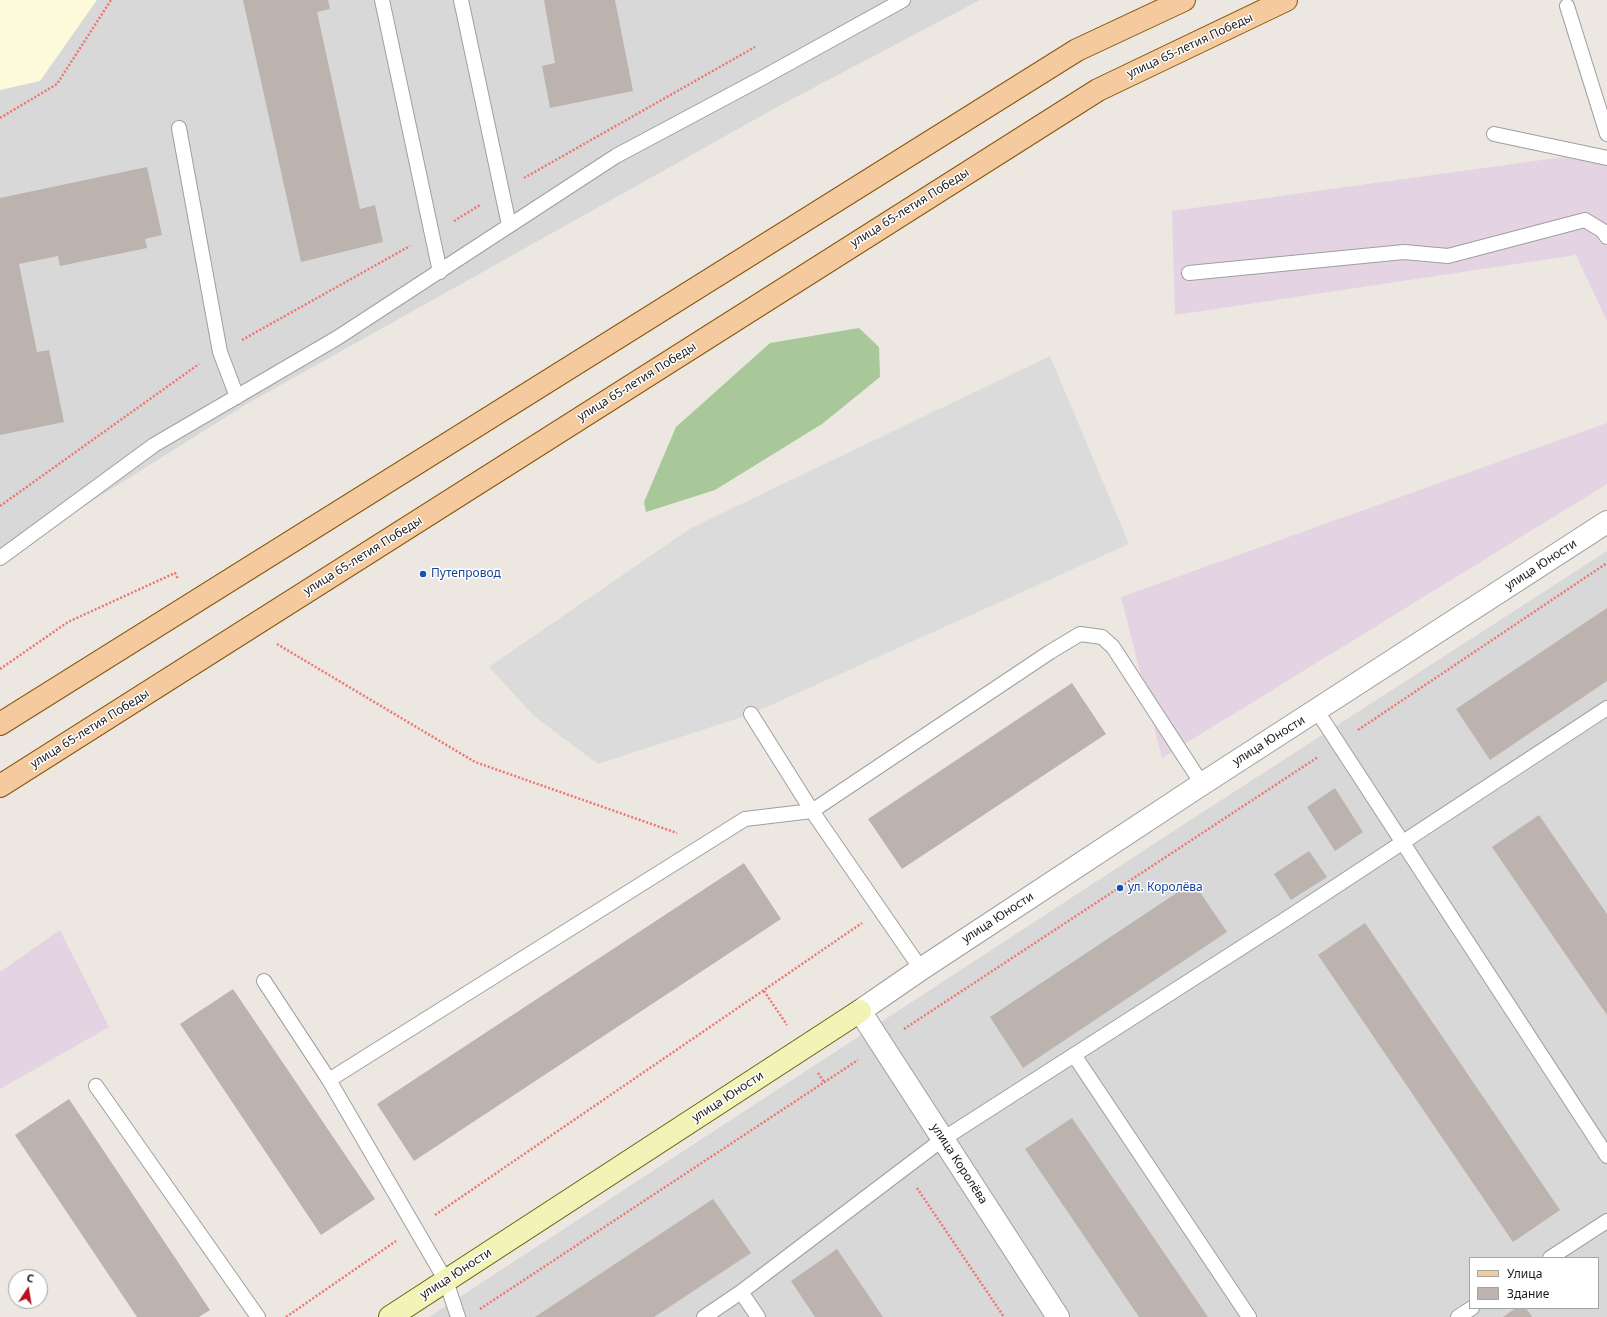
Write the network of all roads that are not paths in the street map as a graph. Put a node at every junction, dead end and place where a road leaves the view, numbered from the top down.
1 (382, 0) edge
2 (461, 0) edge
3 (903, 0) edge
4 (1184, 0) edge
5 (1286, 0) edge
6 (1568, 6) dead end
7 (179, 128) dead end
8 (1494, 134) dead end
9 (1607, 134) edge
10 (1607, 158) edge
11 (509, 225) junction
12 (1607, 237) edge
13 (440, 272) junction
14 (1189, 272) dead end
15 (237, 397) junction
16 (1607, 522) edge
17 (0, 558) edge
18 (1607, 708) edge
19 (1316, 711) junction
20 (752, 714) dead end
21 (0, 724) edge
22 (1202, 784) junction
23 (0, 786) edge
24 (812, 811) junction
25 (1403, 842) junction
26 (921, 969) junction
27 (264, 981) dead end
28 (860, 1012) junction
29 (1074, 1055) junction
30 (329, 1080) junction
31 (96, 1086) dead end
32 (943, 1139) junction
33 (1607, 1156) edge
34 (1607, 1221) edge
35 (1552, 1257) edge
36 (446, 1281) junction
37 (741, 1292) junction
38 (1470, 1309) edge
39 (258, 1317) edge
40 (390, 1317) edge
41 (458, 1317) edge
42 (704, 1317) edge
43 (758, 1317) edge
44 (1058, 1317) edge
45 (1249, 1317) edge
46 (1458, 1317) edge

1 - 13 lane
2 - 11 lane
3 - 11 lane
4 - 21 main road
5 - 23 main road, улица 65-летия Победы
6 - 9 lane
7 - 15 lane
8 - 10 lane
11 - 13 lane
12 - 14 lane
13 - 15 lane
15 - 17 lane
16 - 19 street, улица Юности
18 - 25 lane
19 - 22 street, улица Юности
19 - 25 lane
20 - 24 lane
22 - 24 lane
22 - 26 street, улица Юности
24 - 26 lane
24 - 30 lane
25 - 29 lane
25 - 33 lane
26 - 28 street, улица Юности
27 - 30 lane
28 - 32 street, улица Королёва
28 - 36 main road, улица Юности
29 - 32 lane
29 - 45 lane
30 - 36 lane
31 - 39 lane
32 - 37 lane
32 - 44 street, улица Королёва
34 - 35 lane
36 - 40 main road, улица Юности
36 - 41 lane
37 - 42 lane
37 - 43 lane
38 - 46 lane

